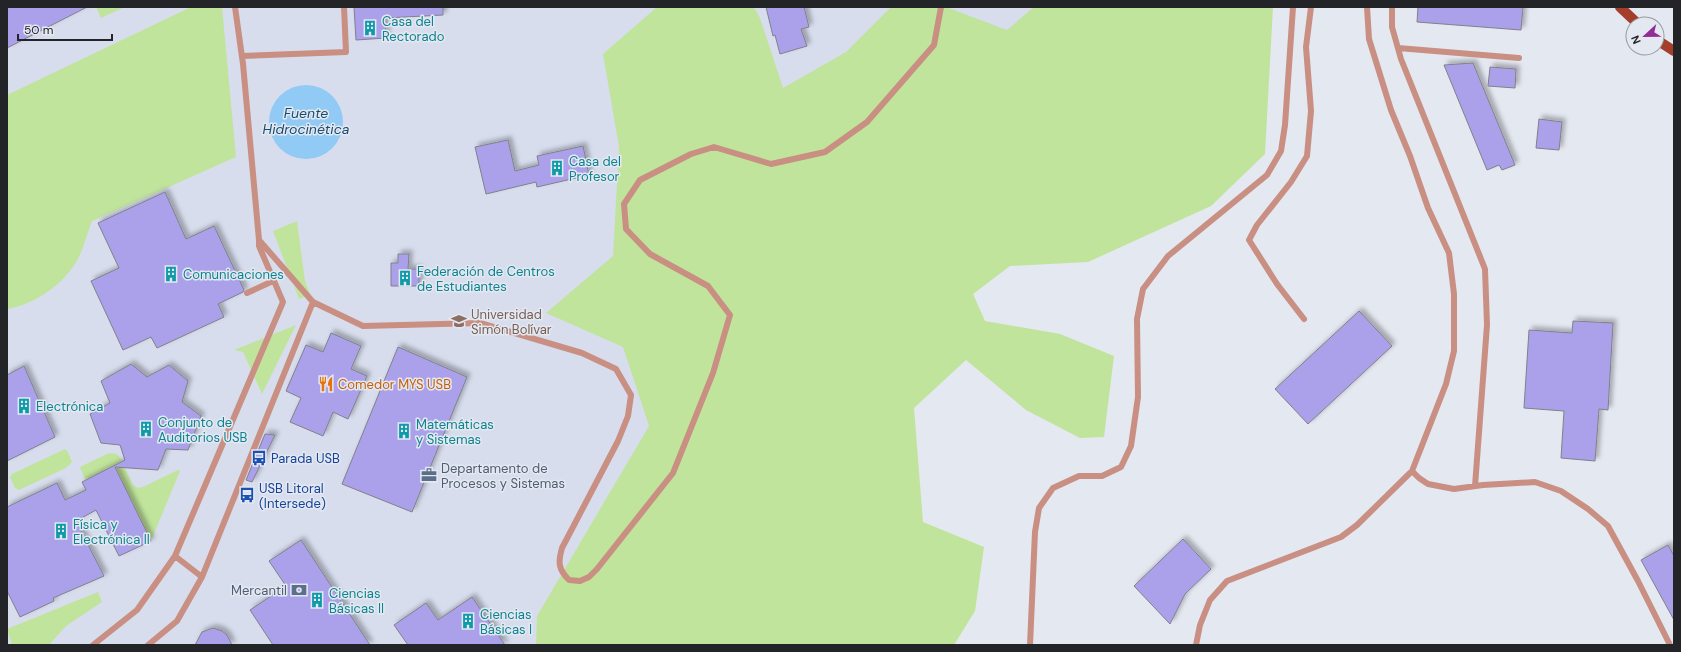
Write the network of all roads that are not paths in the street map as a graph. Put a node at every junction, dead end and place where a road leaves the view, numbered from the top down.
1 (235, 7) edge
2 (344, 7) edge
3 (941, 7) edge
4 (1293, 7) edge
5 (1311, 7) edge
6 (1367, 7) edge
7 (1392, 7) edge
8 (1620, 7) edge
9 (1630, 16) edge
10 (1665, 45) edge
11 (1398, 48) junction
12 (1674, 51) edge
13 (242, 56) junction
14 (1519, 58) dead end
15 (259, 240) junction
16 (274, 281) junction
17 (247, 293) dead end
18 (313, 302) junction
19 (1304, 319) dead end
20 (1412, 471) junction
21 (1475, 486) junction
22 (175, 556) junction
23 (202, 577) junction
24 (93, 645) edge
25 (148, 645) edge
26 (1030, 645) edge
27 (1196, 645) edge
28 (1670, 645) edge

1 - 13 lane
2 - 13 lane
3 - 18 lane
4 - 26 lane
5 - 19 lane
6 - 20 lane
7 - 11 lane
8 - 9 main road
10 - 12 main road
11 - 14 lane
11 - 21 lane
13 - 15 lane
15 - 16 lane
15 - 18 lane
16 - 17 lane
16 - 22 lane
18 - 23 lane
20 - 21 lane
20 - 27 lane
21 - 28 lane
22 - 23 lane
22 - 24 lane
23 - 25 lane

